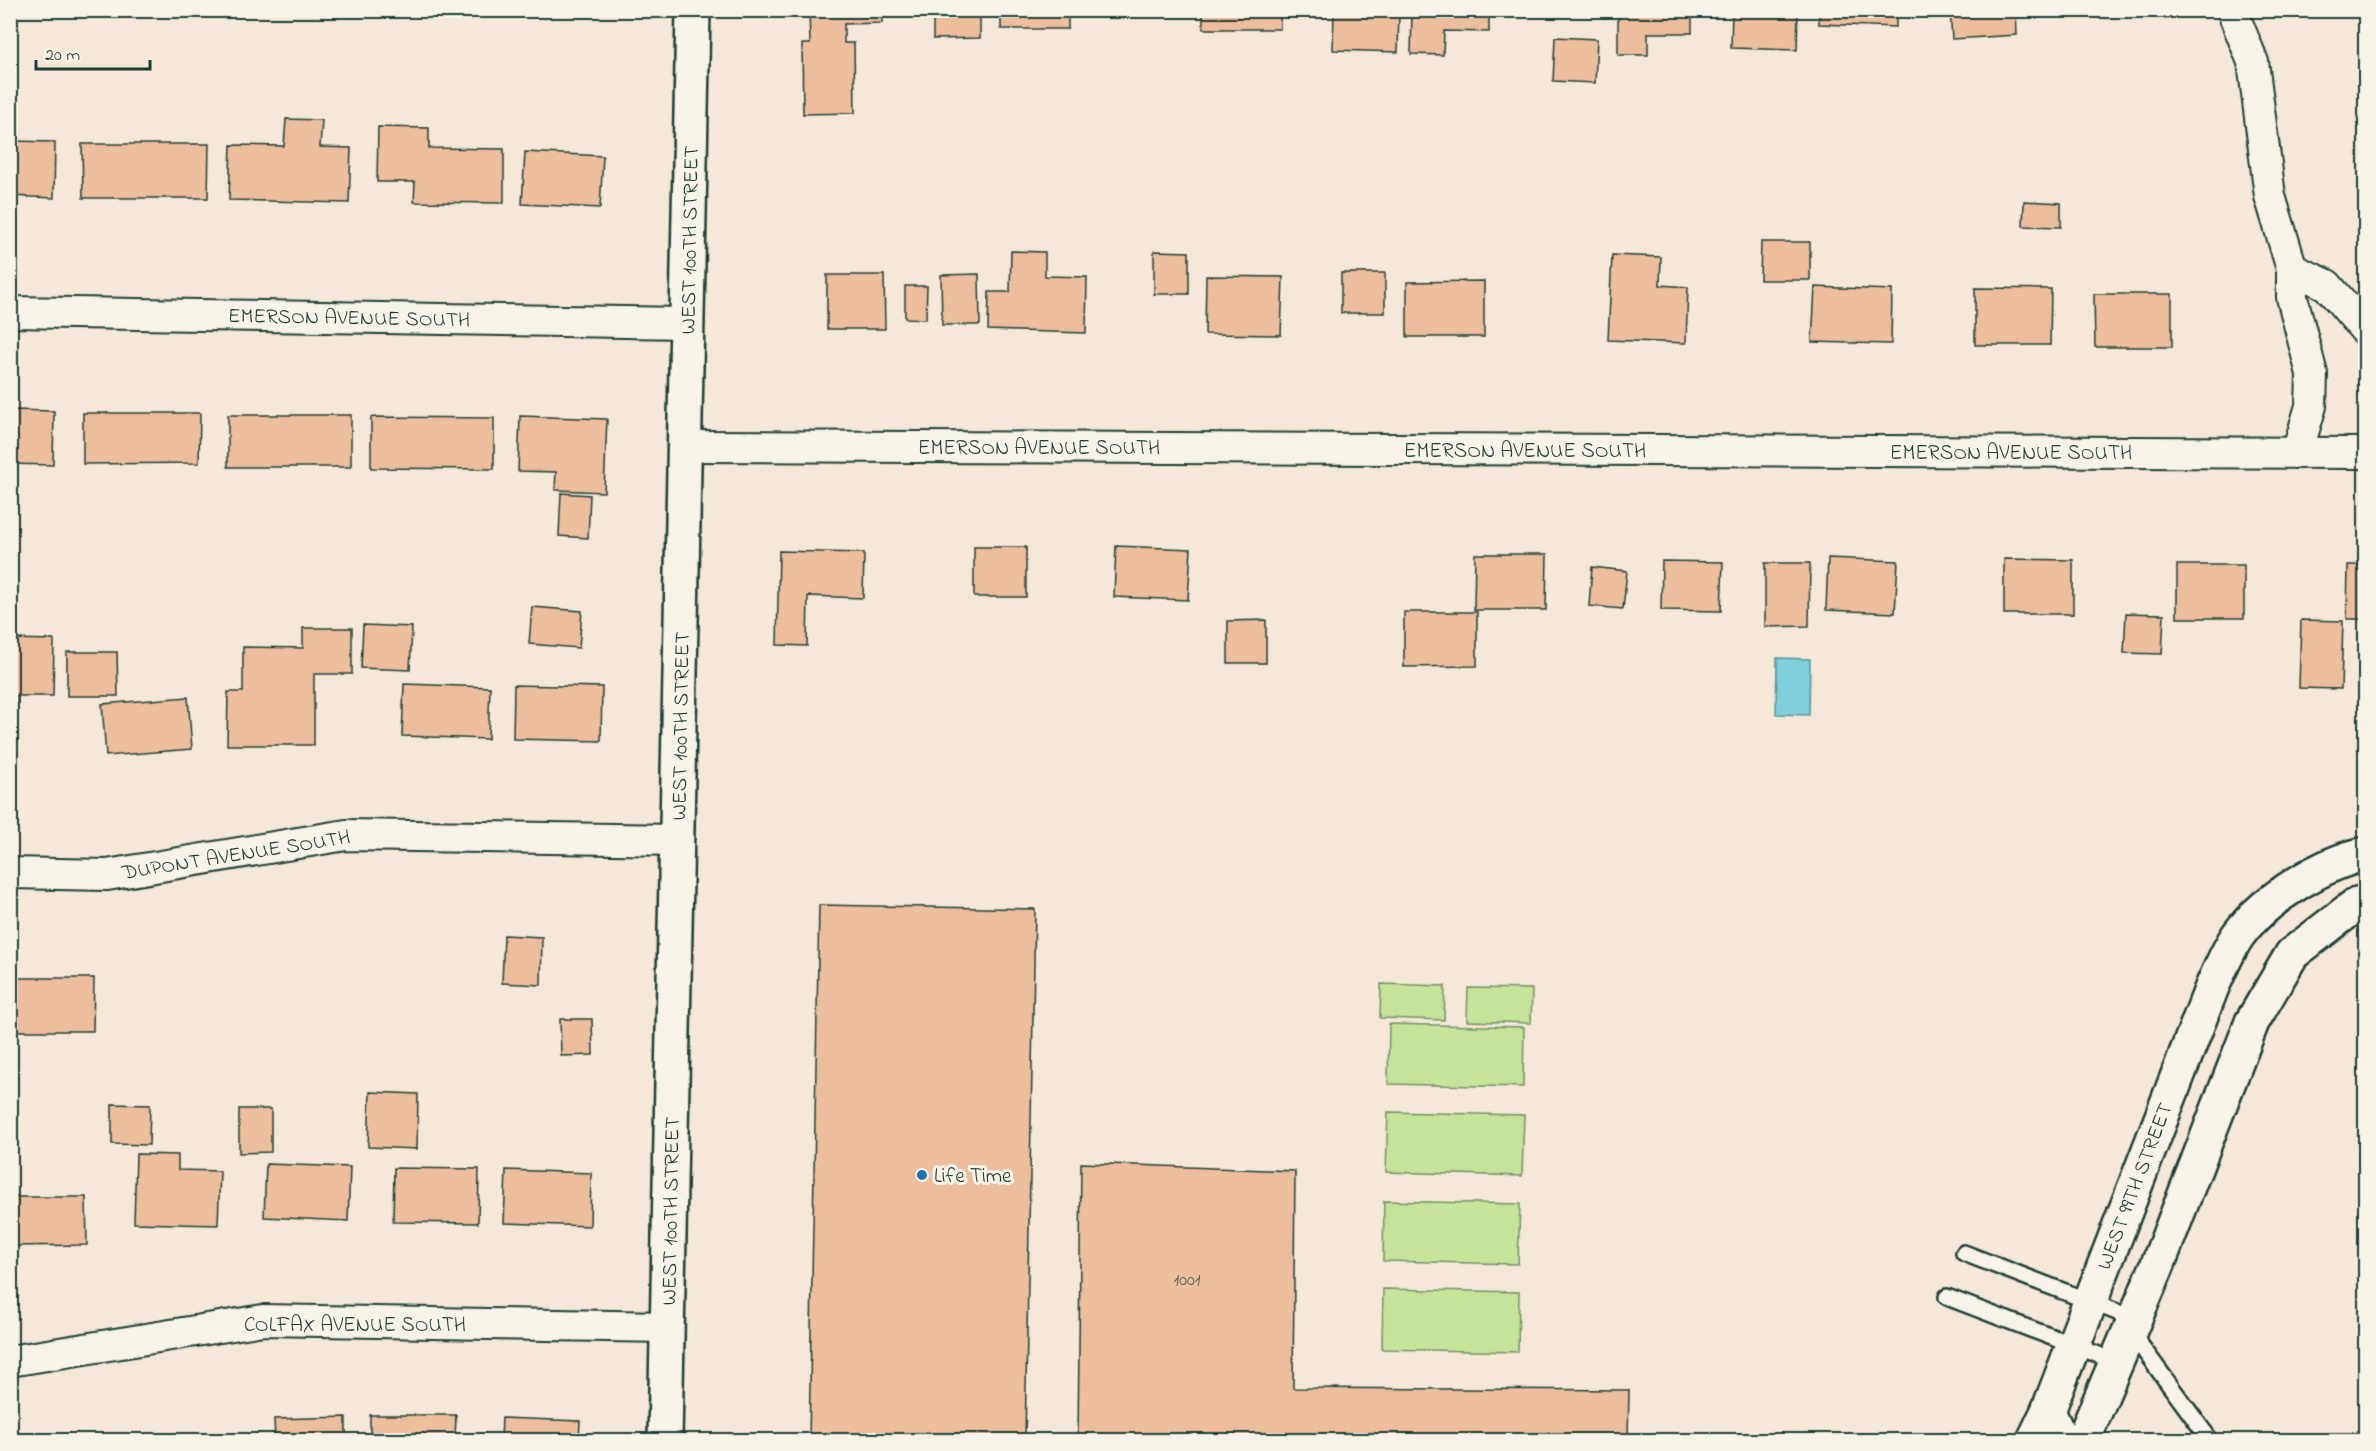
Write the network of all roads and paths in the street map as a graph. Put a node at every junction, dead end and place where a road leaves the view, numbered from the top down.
1 (693, 10) edge
2 (2232, 10) edge
3 (2292, 268) junction
4 (10, 312) edge
5 (687, 323) junction
6 (2366, 331) edge
7 (685, 446) junction
8 (2297, 453) junction
9 (2366, 453) edge
10 (678, 840) junction
11 (2366, 854) edge
12 (10, 873) edge
13 (2366, 903) edge
14 (1964, 1253) dead end
15 (1947, 1297) dead end
16 (2089, 1301) junction
17 (2132, 1325) junction
18 (667, 1327) junction
19 (2073, 1345) junction
20 (10, 1361) edge
21 (2117, 1362) junction
22 (2048, 1411) junction
23 (665, 1440) edge
24 (2034, 1440) edge
25 (2061, 1440) edge
26 (2083, 1440) edge
27 (2210, 1440) edge

1 - 5 main road, WEST 100TH STREET
2 - 3 street
3 - 6 street
3 - 8 street
4 - 5 street, EMERSON AVENUE SOUTH
5 - 7 main road, WEST 100TH STREET
7 - 8 street, EMERSON AVENUE SOUTH
7 - 10 main road, WEST 100TH STREET
8 - 9 street, EMERSON AVENUE SOUTH
10 - 12 street, DUPONT AVENUE SOUTH
10 - 18 main road, WEST 100TH STREET
11 - 16 main road, WEST 99TH STREET
13 - 17 main road
14 - 16 lane
15 - 19 lane
16 - 17 lane
16 - 19 main road, WEST 99TH STREET
17 - 21 main road
17 - 27 lane
18 - 20 street, COLFAX AVENUE SOUTH
18 - 23 main road, WEST 100TH STREET
19 - 21 lane
19 - 22 main road, WEST 99TH STREET
21 - 26 main road
22 - 24 main road, WEST 99TH STREET
22 - 25 main road

